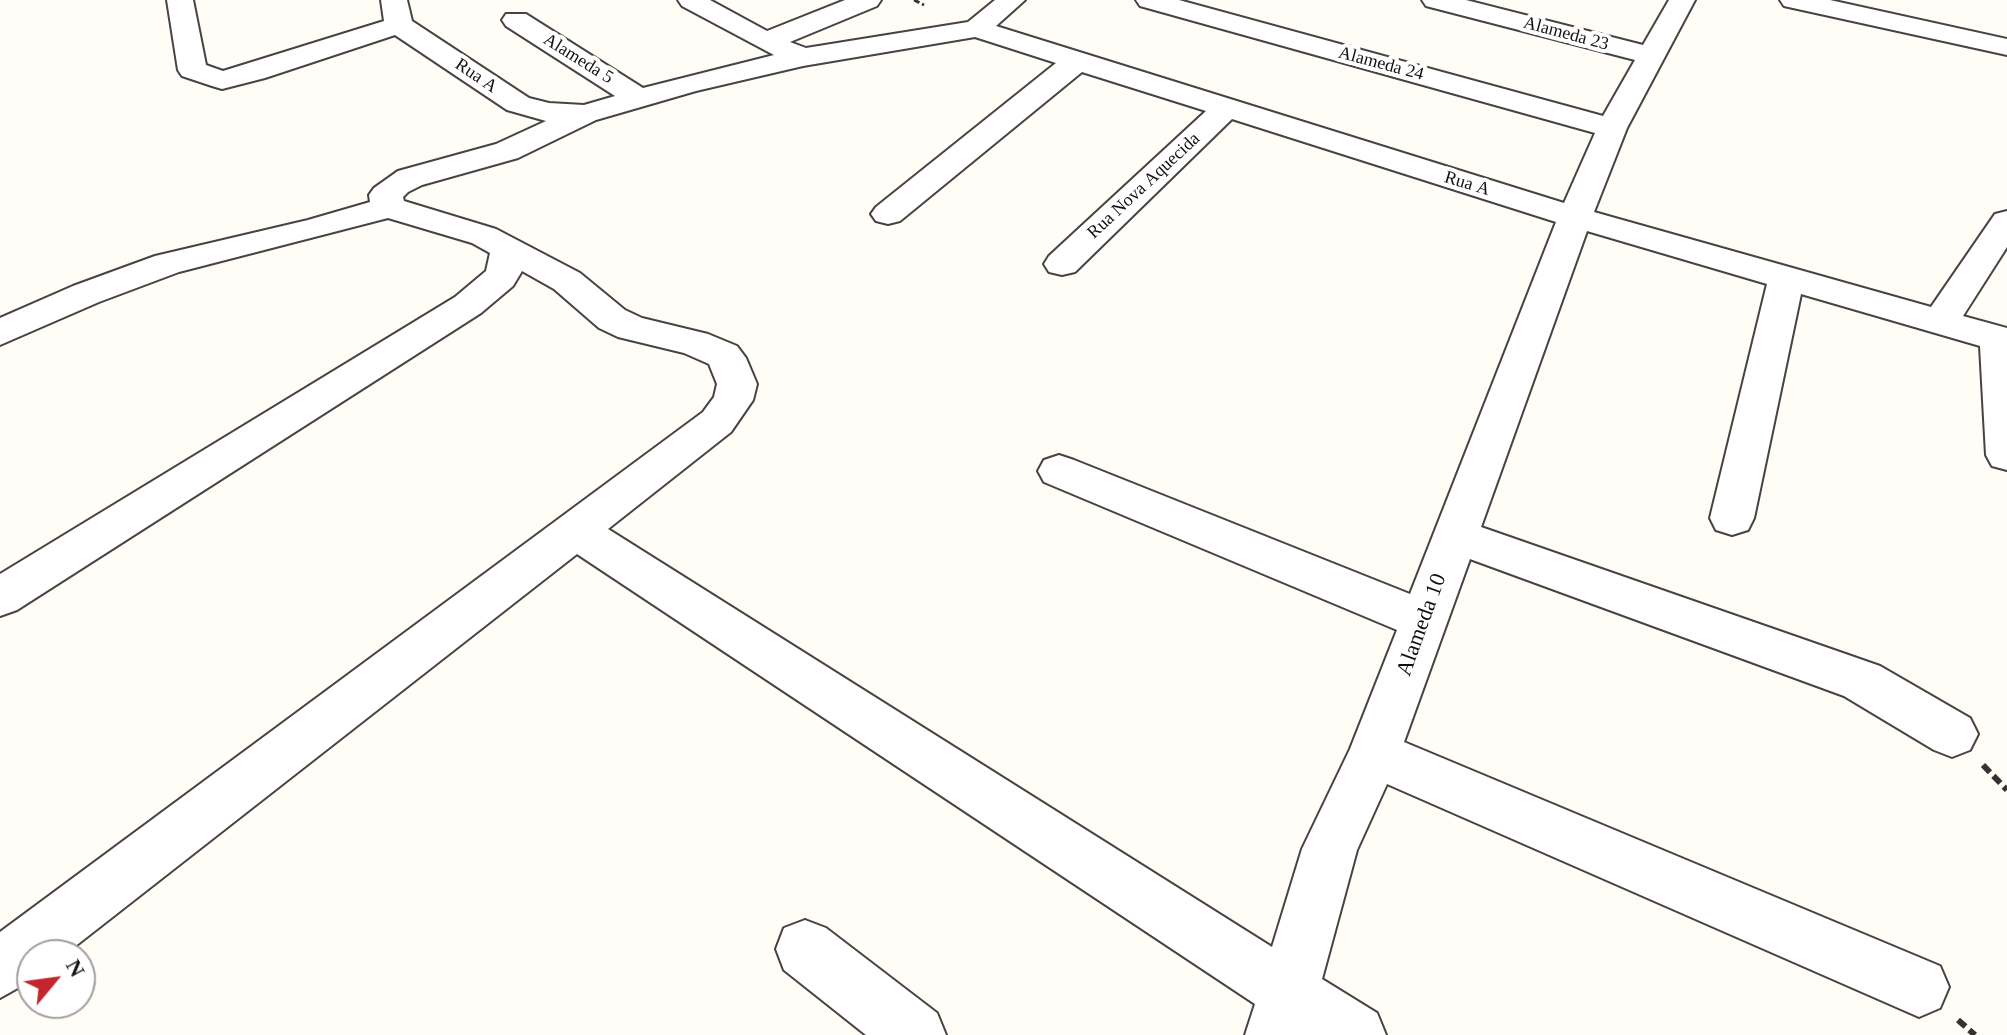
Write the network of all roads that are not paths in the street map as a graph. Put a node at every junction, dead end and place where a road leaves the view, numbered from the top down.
1 (180, 0) edge
2 (691, 0) edge
3 (868, 0) edge
4 (1012, 0) edge
5 (1149, 0) edge
6 (1435, 0) edge
7 (1682, 0) edge
8 (1793, 0) edge
9 (396, 12) edge
10 (516, 20) dead end
11 (976, 29) junction
12 (765, 42) junction
13 (2007, 47) edge
14 (1651, 56) junction
15 (803, 57) junction
16 (1076, 62) junction
17 (639, 98) junction
18 (1225, 109) junction
19 (585, 114) junction
20 (1612, 128) junction
21 (388, 207) junction
22 (888, 214) dead end
23 (1575, 217) junction
24 (2007, 221) edge
25 (508, 249) junction
26 (1062, 264) dead end
27 (1787, 276) junction
28 (1940, 322) junction
29 (0, 333) edge
30 (2003, 340) edge
31 (2007, 455) edge
32 (1059, 471) dead end
33 (1732, 518) dead end
34 (575, 530) junction
35 (1455, 536) junction
36 (0, 597) edge
37 (1423, 620) junction
38 (1952, 734) dead end
39 (1374, 754) junction
40 (805, 949) dead end
41 (1, 961) edge
42 (1919, 987) dead end
43 (1284, 1014) edge
44 (915, 1035) edge
45 (1355, 1035) edge

1 - 9 street
2 - 12 street
3 - 12 street
4 - 11 street
5 - 20 street, Alameda 24
6 - 14 street, Alameda 23
7 - 14 street, Alameda 10
8 - 13 street
9 - 19 street, Rua A
10 - 17 street, Alameda 5
11 - 15 street
11 - 16 street, Rua A
12 - 15 street
14 - 20 street, Alameda 10
15 - 17 street
16 - 18 street, Rua A
16 - 22 street
17 - 19 street
18 - 23 street, Rua A
18 - 26 street, Rua Nova Aquecida
19 - 21 street
20 - 23 street, Alameda 10
21 - 25 street
21 - 29 street
23 - 27 street, Rua A
23 - 35 street, Alameda 10
24 - 28 street
25 - 34 street
25 - 36 street
27 - 28 street, Rua A
27 - 33 street
28 - 30 street, Rua A
30 - 31 street
32 - 37 street
34 - 41 street
34 - 43 street
35 - 37 street, Alameda 10
35 - 38 street
37 - 39 street, Alameda 10
39 - 42 street
39 - 43 street, Alameda 10
40 - 44 street
43 - 45 street

